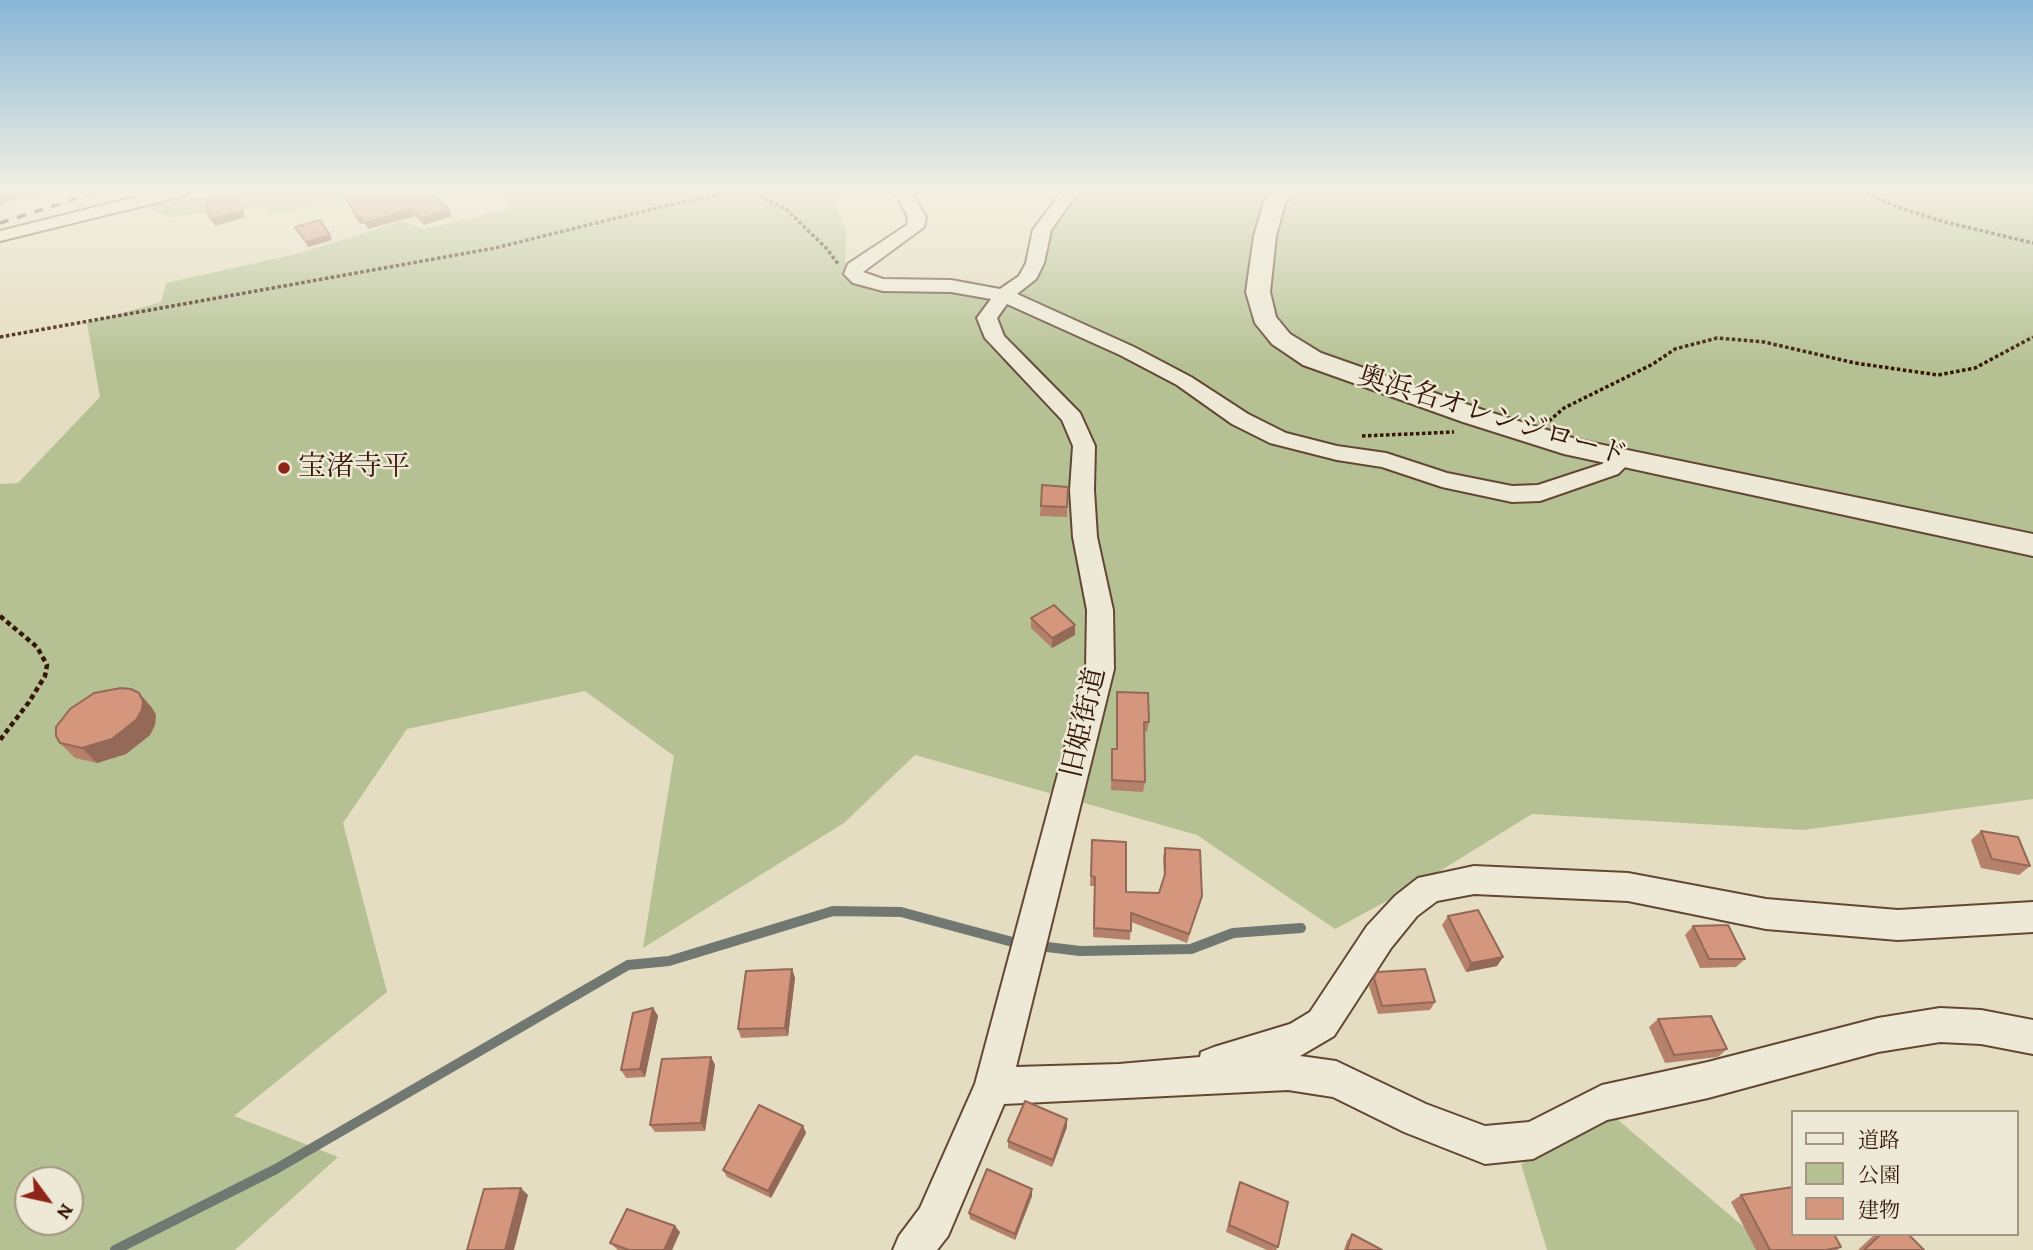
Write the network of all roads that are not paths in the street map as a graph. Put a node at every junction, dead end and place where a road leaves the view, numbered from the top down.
1 (882, 249) edge
2 (1038, 249) edge
3 (1263, 249) edge
4 (1003, 295) junction
5 (1621, 460) junction
6 (2033, 545) edge
7 (2033, 916) edge
8 (2033, 1037) edge
9 (1183, 1075) junction
10 (993, 1086) junction
11 (913, 1250) edge

1 - 4 street
2 - 4 street, 旧姫街道
3 - 5 street, 奥浜名オレンジロード
4 - 5 street
4 - 10 street, 旧姫街道
5 - 6 street, 奥浜名オレンジロード
7 - 9 street
8 - 9 street
9 - 10 street
10 - 11 street, 旧姫街道

